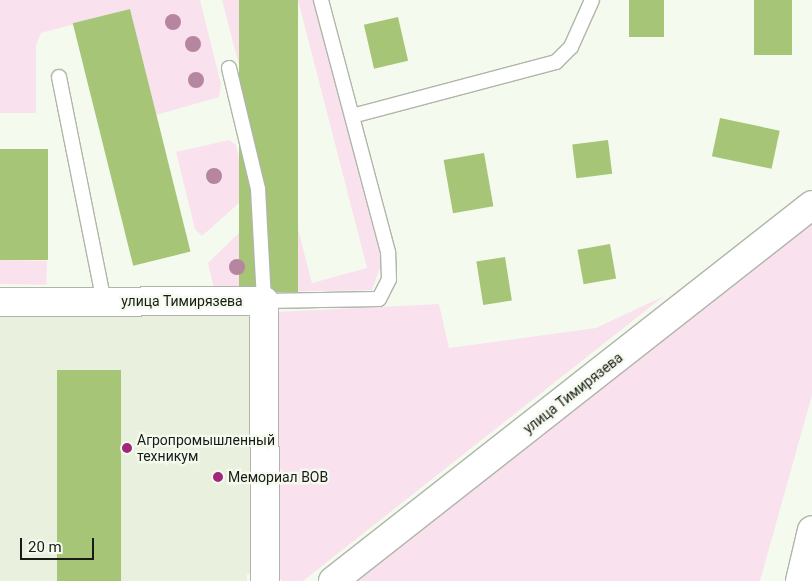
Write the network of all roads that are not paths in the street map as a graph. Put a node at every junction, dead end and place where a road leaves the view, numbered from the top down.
1 (321, 0) edge
2 (592, 0) edge
3 (229, 68) dead end
4 (59, 77) dead end
5 (352, 116) junction
6 (812, 205) edge
7 (264, 301) junction
8 (0, 302) edge
9 (104, 302) junction
10 (812, 530) edge
11 (265, 581) edge
12 (333, 581) edge
13 (800, 581) edge

1 - 5 lane
2 - 5 lane
3 - 7 lane
4 - 9 lane
5 - 7 lane
6 - 12 main road, улица Тимирязева
7 - 9 main road, улица Тимирязева
7 - 11 main road
8 - 9 main road, улица Тимирязева
10 - 13 main road

